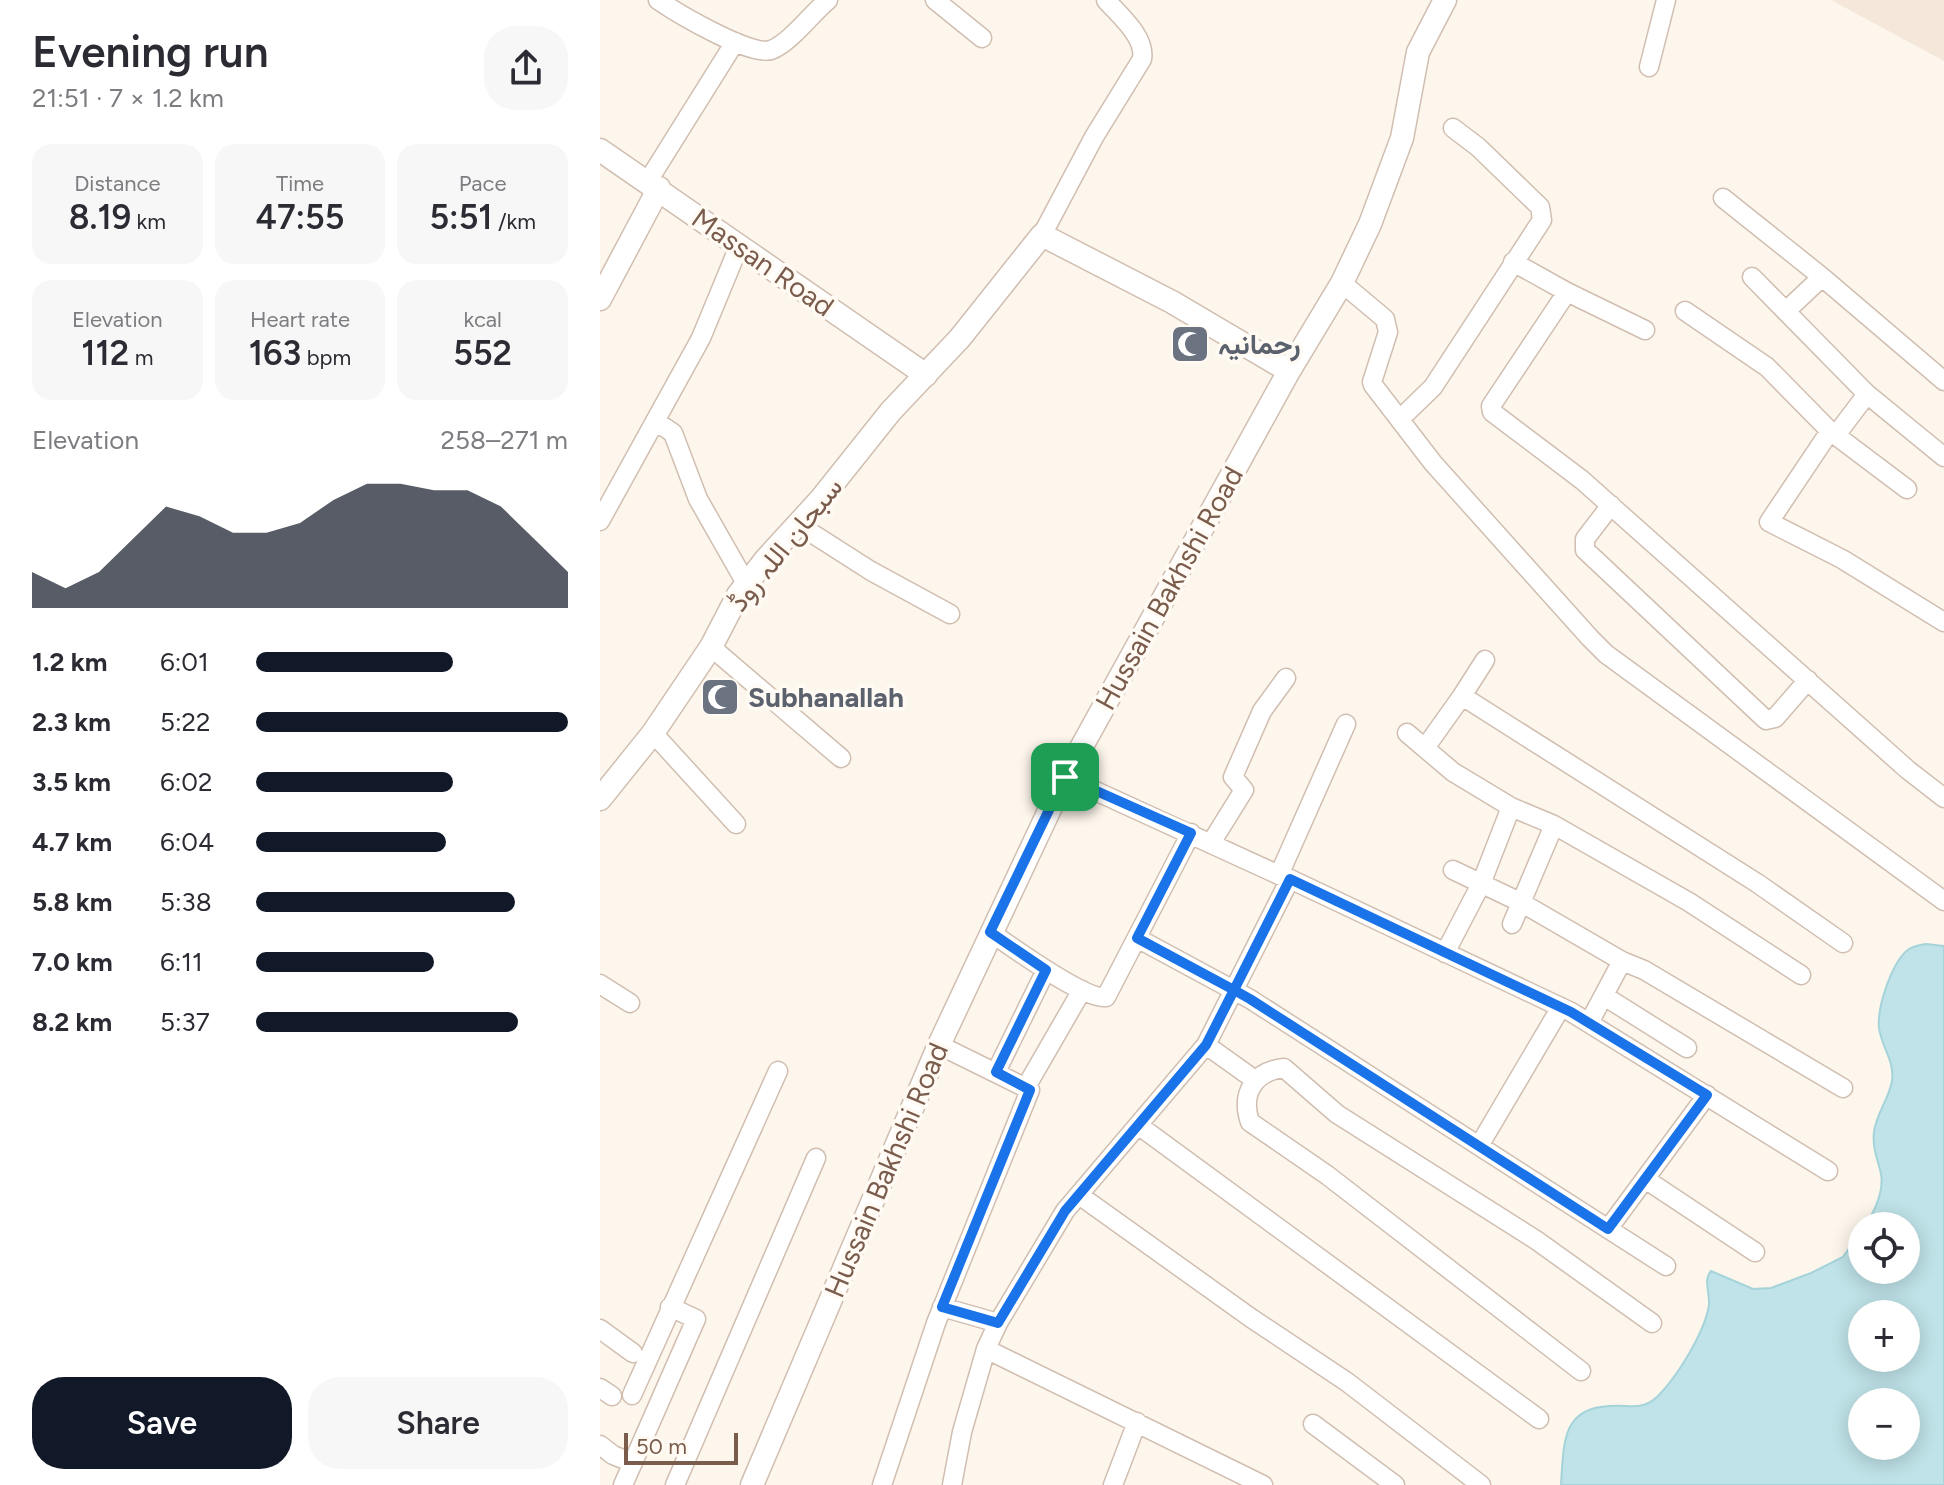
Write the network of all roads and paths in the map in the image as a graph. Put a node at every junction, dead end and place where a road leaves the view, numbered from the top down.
1 (658, 0) edge
2 (828, 0) edge
3 (935, 0) edge
4 (1106, 0) edge
5 (1445, 0) edge
6 (1666, 0) edge
7 (982, 38) dead end
8 (735, 42) junction
9 (1649, 67) dead end
10 (1453, 128) dead end
11 (600, 150) edge
12 (654, 185) junction
13 (1723, 198) dead end
14 (1042, 235) junction
15 (739, 246) junction
16 (1513, 262) junction
17 (1752, 277) dead end
18 (1822, 277) junction
19 (1342, 283) junction
20 (1567, 292) junction
21 (600, 299) edge
22 (1685, 311) dead end
23 (1786, 311) junction
24 (1645, 330) dead end
25 (1289, 371) junction
26 (926, 375) junction
27 (1944, 381) edge
28 (1867, 394) junction
29 (1400, 419) junction
30 (655, 421) junction
31 (1833, 433) junction
32 (1944, 457) edge
33 (1907, 489) dead end
34 (1611, 505) junction
35 (600, 521) edge
36 (799, 525) junction
37 (747, 585) junction
38 (950, 614) dead end
39 (1944, 622) edge
40 (711, 647) junction
41 (1485, 660) dead end
42 (1286, 678) dead end
43 (1808, 680) junction
44 (1462, 696) junction
45 (1346, 724) dead end
46 (653, 733) junction
47 (1407, 733) dead end
48 (1425, 748) junction
49 (841, 758) dead end
50 (1065, 777) junction
51 (1944, 798) edge
52 (600, 799) edge
53 (1511, 807) junction
54 (736, 824) dead end
55 (1554, 825) junction
56 (1191, 833) junction
57 (1211, 843) junction
58 (1453, 870) dead end
59 (1284, 877) junction
60 (1481, 884) junction
61 (1944, 901) edge
62 (1522, 903) junction
63 (1512, 924) dead end
64 (990, 932) junction
65 (1137, 938) junction
66 (1843, 943) dead end
67 (1445, 953) junction
68 (1622, 961) junction
69 (1046, 970) junction
70 (1801, 975) dead end
71 (600, 984) edge
72 (1082, 990) junction
73 (1234, 990) junction
74 (1604, 996) junction
75 (630, 1003) dead end
76 (1561, 1007) junction
77 (1589, 1023) junction
78 (939, 1045) junction
79 (1206, 1045) junction
80 (1687, 1048) dead end
81 (778, 1071) dead end
82 (996, 1072) junction
83 (1255, 1080) junction
84 (1026, 1087) junction
85 (1843, 1088) dead end
86 (1707, 1095) junction
87 (1138, 1125) junction
88 (1479, 1146) junction
89 (816, 1158) dead end
90 (1828, 1171) dead end
91 (1645, 1179) junction
92 (1079, 1195) junction
93 (1608, 1229) junction
94 (1755, 1252) dead end
95 (1666, 1266) dead end
96 (670, 1307) junction
97 (942, 1307) junction
98 (998, 1323) junction
99 (1652, 1323) dead end
100 (600, 1329) edge
101 (986, 1349) junction
102 (633, 1353) dead end
103 (1581, 1371) dead end
104 (632, 1395) dead end
105 (1539, 1419) dead end
106 (1137, 1422) junction
107 (1313, 1424) dead end
108 (600, 1445) edge
109 (633, 1463) junction
110 (623, 1485) edge
111 (675, 1485) edge
112 (752, 1485) edge
113 (882, 1485) edge
114 (952, 1485) edge
115 (1113, 1485) edge
116 (1263, 1485) edge
117 (1395, 1485) edge
118 (1481, 1485) edge

1 - 8 street
2 - 8 street
3 - 7 street
4 - 14 street
5 - 19 street, Hussain Bakhshi Road
6 - 9 street
8 - 12 street
10 - 16 street
11 - 12 street, Massan Road
12 - 15 street, Massan Road
12 - 21 street
13 - 18 street
14 - 25 street
14 - 26 street, سبحان اللہ روڈ
15 - 26 street, Massan Road
15 - 30 street
16 - 20 street
16 - 29 street
17 - 23 street
18 - 23 street
18 - 27 street
19 - 25 street, Hussain Bakhshi Road
19 - 29 street
20 - 24 street
20 - 34 street
22 - 31 street
23 - 28 street
25 - 50 street, Hussain Bakhshi Road
26 - 36 street, سبحان اللہ روڈ
28 - 31 street
28 - 32 street
29 - 61 street
30 - 35 street
30 - 37 street
31 - 33 street
31 - 39 street
34 - 43 street
34 - 43 street
36 - 37 street, سبحان اللہ روڈ
36 - 38 street
37 - 40 street, سبحان اللہ روڈ
40 - 46 street, سبحان اللہ روڈ
40 - 49 street
41 - 44 street
42 - 57 street
43 - 51 street
44 - 48 street
44 - 66 street
45 - 59 street
46 - 52 street, سبحان اللہ روڈ
46 - 54 street
47 - 48 street
48 - 53 street
50 - 56 street
50 - 64 street, Hussain Bakhshi Road
53 - 55 street
53 - 60 street
55 - 62 street
55 - 70 street
56 - 57 street
56 - 65 street
57 - 59 street
58 - 60 street
59 - 67 street
59 - 73 street
60 - 62 street
60 - 67 street
62 - 63 street
62 - 68 street
64 - 69 street
64 - 78 street, Hussain Bakhshi Road
65 - 72 street
65 - 73 street
67 - 76 street
68 - 74 street
68 - 85 street
69 - 72 street
69 - 82 street
71 - 75 street
72 - 84 street
73 - 79 street
73 - 88 street
74 - 77 street
74 - 80 street
76 - 77 street
76 - 88 street
77 - 86 street
78 - 82 street
78 - 112 street, Hussain Bakhshi Road
79 - 83 street
79 - 87 street
81 - 96 street
82 - 84 street
83 - 99 street
83 - 103 street
84 - 97 street
86 - 90 street
86 - 91 street
87 - 92 street
87 - 105 street
88 - 93 street
89 - 111 street
91 - 93 street
91 - 94 street
92 - 98 street
92 - 118 street
93 - 95 street
96 - 104 street
96 - 109 street
97 - 98 street
97 - 113 street
98 - 101 street
100 - 102 street
101 - 106 street
101 - 114 street
106 - 115 street
106 - 116 street
107 - 117 street
108 - 109 street
109 - 110 street

